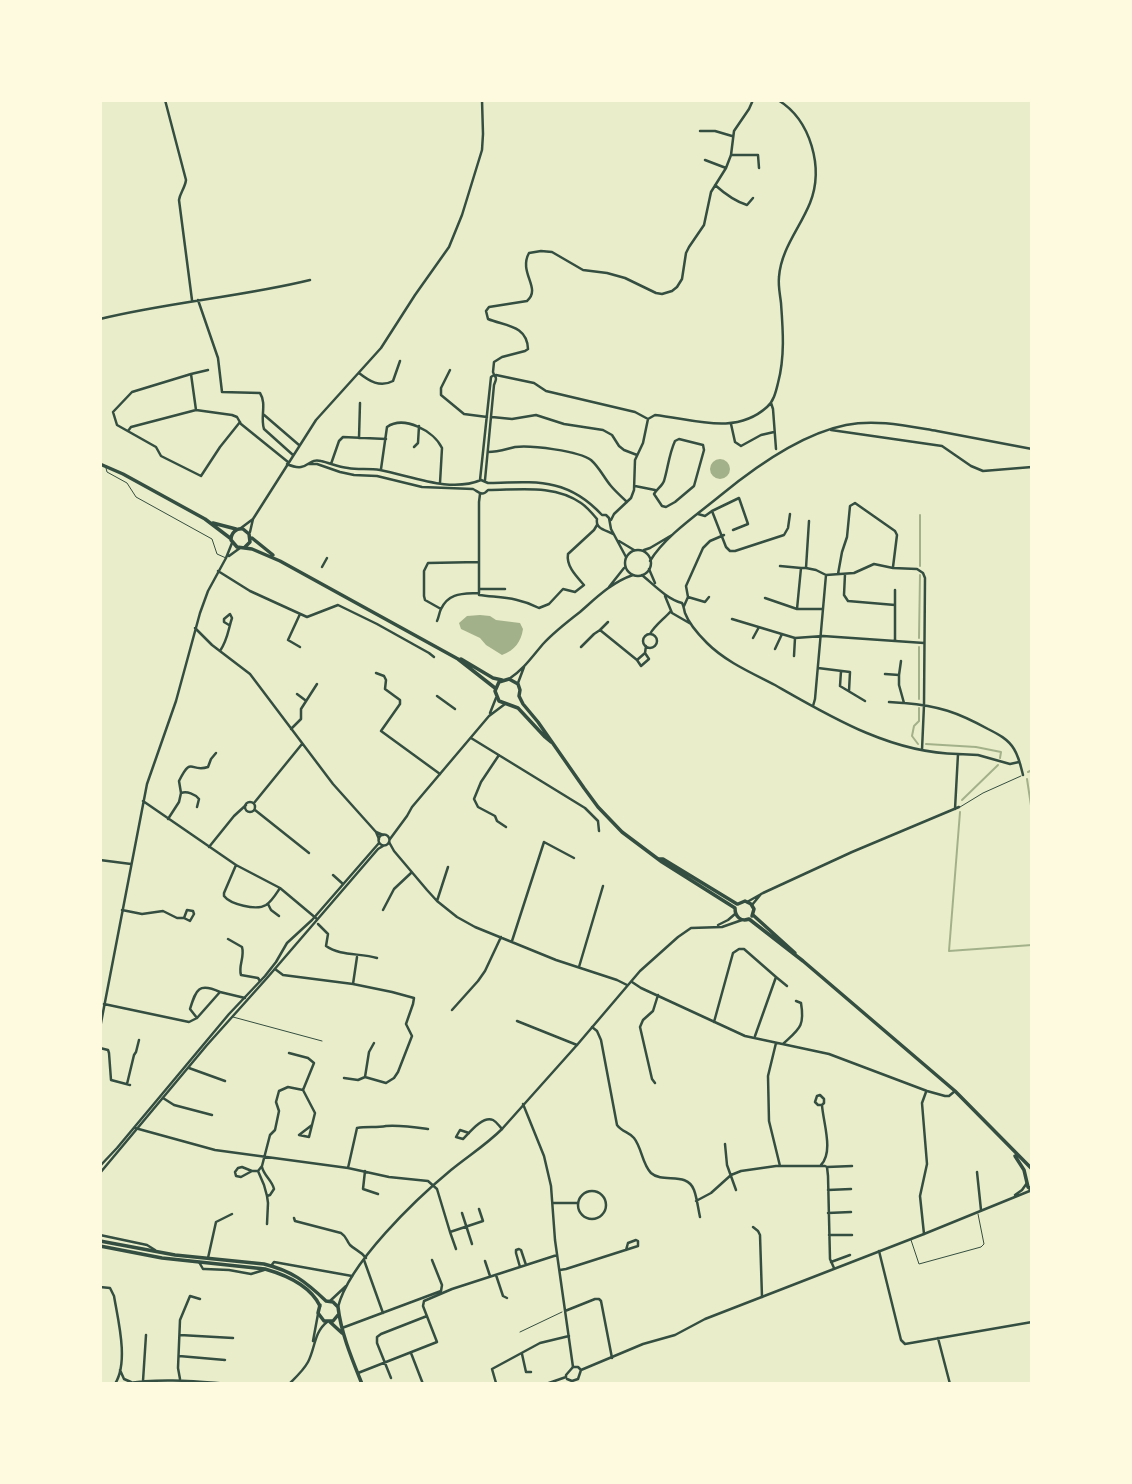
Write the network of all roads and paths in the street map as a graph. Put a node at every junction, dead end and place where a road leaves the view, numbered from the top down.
1 (165, 100) edge
2 (482, 100) edge
3 (752, 100) edge
4 (778, 100) edge
5 (700, 131) dead end
6 (732, 136) junction
7 (731, 155) junction
8 (705, 160) dead end
9 (726, 168) junction
10 (760, 168) dead end
11 (715, 185) junction
12 (753, 198) dead end
13 (310, 280) dead end
14 (192, 300) junction
15 (198, 300) junction
16 (100, 319) edge
17 (400, 361) dead end
18 (208, 370) dead end
19 (450, 370) dead end
20 (359, 372) junction
21 (191, 374) junction
22 (495, 375) junction
23 (360, 403) dead end
24 (771, 403) junction
25 (196, 410) junction
26 (263, 414) junction
27 (489, 417) junction
28 (648, 419) junction
29 (240, 422) junction
30 (732, 424) junction
31 (419, 426) junction
32 (831, 429) junction
33 (128, 431) junction
34 (774, 432) junction
35 (359, 438) junction
36 (386, 439) junction
37 (299, 445) junction
38 (414, 447) dead end
39 (776, 449) dead end
40 (1032, 449) edge
41 (488, 452) junction
42 (293, 455) junction
43 (637, 455) junction
44 (288, 463) junction
45 (309, 464) junction
46 (331, 464) junction
47 (102, 465) edge
48 (1032, 467) edge
49 (381, 470) junction
50 (480, 480) junction
51 (486, 482) junction
52 (440, 483) junction
53 (475, 483) junction
54 (635, 486) junction
55 (475, 490) junction
56 (488, 490) junction
57 (655, 491) junction
58 (480, 494) junction
59 (627, 502) junction
60 (712, 511) junction
61 (614, 514) junction
62 (698, 514) junction
63 (790, 514) dead end
64 (601, 515) junction
65 (607, 516) junction
66 (205, 519) junction
67 (253, 519) junction
68 (597, 519) junction
69 (809, 521) dead end
70 (610, 523) junction
71 (601, 528) junction
72 (239, 529) junction
73 (733, 530) dead end
74 (675, 533) junction
75 (613, 534) junction
76 (250, 535) junction
77 (722, 536) junction
78 (618, 540) junction
79 (232, 541) junction
80 (242, 548) junction
81 (634, 550) junction
82 (642, 551) junction
83 (626, 557) junction
84 (226, 558) junction
85 (327, 558) dead end
86 (280, 561) junction
87 (650, 561) junction
88 (479, 562) junction
89 (780, 566) dead end
90 (322, 567) dead end
91 (625, 567) junction
92 (801, 568) junction
93 (806, 568) junction
94 (893, 568) junction
95 (649, 569) junction
96 (218, 571) junction
97 (838, 574) junction
98 (633, 575) junction
99 (642, 575) junction
100 (826, 575) junction
101 (845, 575) junction
102 (656, 586) junction
103 (505, 589) dead end
104 (607, 590) junction
105 (895, 590) dead end
106 (479, 592) junction
107 (664, 594) junction
108 (709, 597) dead end
109 (687, 598) junction
110 (765, 598) dead end
111 (678, 602) junction
112 (895, 605) junction
113 (684, 608) junction
114 (441, 609) junction
115 (797, 609) junction
116 (823, 609) junction
117 (673, 612) junction
118 (300, 614) junction
119 (732, 619) dead end
120 (437, 621) dead end
121 (608, 622) dead end
122 (691, 624) junction
123 (229, 625) dead end
124 (759, 627) junction
125 (195, 628) junction
126 (600, 630) junction
127 (650, 634) junction
128 (782, 634) junction
129 (821, 637) junction
130 (753, 638) dead end
131 (795, 638) junction
132 (895, 641) junction
133 (925, 643) junction
134 (300, 647) dead end
135 (582, 647) dead end
136 (648, 647) junction
137 (775, 649) dead end
138 (220, 651) junction
139 (646, 655) junction
140 (794, 656) dead end
141 (434, 657) dead end
142 (458, 659) junction
143 (637, 660) junction
144 (901, 661) dead end
145 (524, 667) junction
146 (818, 668) junction
147 (841, 671) junction
148 (376, 673) dead end
149 (885, 674) dead end
150 (900, 674) junction
151 (509, 679) junction
152 (502, 680) junction
153 (317, 684) dead end
154 (518, 684) junction
155 (495, 688) junction
156 (849, 691) junction
157 (297, 694) dead end
158 (437, 696) dead end
159 (519, 696) junction
160 (496, 698) junction
161 (307, 701) junction
162 (865, 701) dead end
163 (889, 702) dead end
164 (904, 703) junction
165 (507, 704) junction
166 (924, 705) junction
167 (813, 706) junction
168 (455, 709) dead end
169 (489, 716) junction
170 (290, 729) junction
171 (471, 738) junction
172 (551, 742) junction
173 (302, 744) junction
174 (922, 751) junction
175 (216, 753) dead end
176 (958, 754) junction
177 (499, 755) junction
178 (1019, 762) junction
179 (440, 774) junction
180 (1024, 775) joint
181 (181, 793) junction
182 (143, 800) junction
183 (254, 803) junction
184 (246, 805) junction
185 (197, 807) dead end
186 (957, 808) junction
187 (252, 811) junction
188 (238, 813) junction
189 (168, 819) junction
190 (506, 827) dead end
191 (598, 831) dead end
192 (376, 832) junction
193 (386, 840) junction
194 (379, 841) junction
195 (209, 847) junction
196 (309, 853) dead end
197 (574, 858) dead end
198 (100, 860) edge
199 (131, 864) junction
200 (236, 865) junction
201 (448, 867) dead end
202 (411, 873) junction
203 (332, 875) dead end
204 (345, 885) junction
205 (603, 886) dead end
206 (280, 888) junction
207 (763, 892) junction
208 (436, 901) junction
209 (747, 901) junction
210 (268, 904) junction
211 (752, 905) junction
212 (736, 909) junction
213 (122, 910) junction
214 (383, 910) dead end
215 (279, 916) dead end
216 (751, 917) junction
217 (184, 918) dead end
218 (316, 918) junction
219 (742, 920) junction
220 (318, 924) dead end
221 (715, 926) junction
222 (501, 937) junction
223 (228, 939) dead end
224 (512, 942) junction
225 (357, 955) junction
226 (377, 958) dead end
227 (579, 967) junction
228 (273, 968) junction
229 (776, 977) junction
230 (631, 981) junction
231 (261, 982) junction
232 (353, 984) junction
233 (627, 985) junction
234 (787, 986) dead end
235 (100, 990) edge
236 (106, 990) junction
237 (220, 992) junction
238 (236, 995) junction
239 (658, 995) junction
240 (246, 998) junction
241 (796, 1001) dead end
242 (242, 1003) junction
243 (104, 1004) junction
244 (452, 1010) dead end
245 (232, 1017) junction
246 (197, 1018) junction
247 (517, 1021) dead end
248 (714, 1022) junction
249 (592, 1027) junction
250 (100, 1028) edge
251 (755, 1038) junction
252 (139, 1040) dead end
253 (322, 1041) dead end
254 (776, 1042) junction
255 (374, 1043) dead end
256 (783, 1044) junction
257 (577, 1045) junction
258 (100, 1048) edge
259 (289, 1053) dead end
260 (187, 1067) junction
261 (365, 1077) junction
262 (344, 1078) dead end
263 (225, 1081) dead end
264 (655, 1083) dead end
265 (303, 1090) junction
266 (927, 1091) junction
267 (955, 1091) junction
268 (162, 1097) junction
269 (523, 1104) junction
270 (822, 1105) dead end
271 (212, 1115) dead end
272 (312, 1125) dead end
273 (135, 1128) junction
274 (428, 1129) dead end
275 (502, 1129) junction
276 (469, 1133) dead end
277 (725, 1144) dead end
278 (1008, 1145) junction
279 (265, 1157) junction
280 (821, 1165) junction
281 (100, 1166) edge
282 (262, 1166) junction
283 (780, 1166) junction
284 (852, 1166) dead end
285 (827, 1167) junction
286 (348, 1168) junction
287 (1032, 1170) edge
288 (252, 1171) dead end
289 (258, 1171) junction
290 (365, 1171) junction
291 (978, 1172) dead end
292 (100, 1173) edge
293 (731, 1175) junction
294 (1027, 1180) junction
295 (417, 1181) junction
296 (434, 1185) junction
297 (851, 1189) dead end
298 (429, 1190) junction
299 (736, 1190) dead end
300 (828, 1190) junction
301 (1032, 1190) edge
302 (378, 1194) dead end
303 (438, 1194) junction
304 (267, 1196) junction
305 (1012, 1197) junction
306 (696, 1201) junction
307 (553, 1203) junction
308 (578, 1203) junction
309 (479, 1209) dead end
310 (979, 1211) junction
311 (462, 1213) dead end
312 (828, 1213) junction
313 (851, 1213) dead end
314 (232, 1214) dead end
315 (700, 1217) dead end
316 (294, 1218) dead end
317 (267, 1224) dead end
318 (467, 1226) junction
319 (753, 1227) dead end
320 (450, 1232) junction
321 (924, 1234) junction
322 (100, 1235) edge
323 (829, 1235) junction
324 (852, 1235) dead end
325 (910, 1239) junction
326 (100, 1243) edge
327 (472, 1244) dead end
328 (456, 1249) dead end
329 (626, 1250) dead end
330 (879, 1251) junction
331 (157, 1252) junction
332 (556, 1255) junction
333 (850, 1255) dead end
334 (208, 1258) junction
335 (365, 1259) junction
336 (432, 1260) dead end
337 (485, 1261) dead end
338 (831, 1262) junction
339 (526, 1265) junction
340 (271, 1266) junction
341 (520, 1266) junction
342 (834, 1268) junction
343 (559, 1270) junction
344 (496, 1275) junction
345 (352, 1276) junction
346 (489, 1276) junction
347 (348, 1283) junction
348 (100, 1287) edge
349 (762, 1297) junction
350 (507, 1298) dead end
351 (200, 1299) dead end
352 (328, 1301) junction
353 (320, 1306) junction
354 (338, 1307) junction
355 (565, 1311) junction
356 (383, 1313) junction
357 (318, 1314) junction
358 (338, 1315) junction
359 (427, 1316) junction
360 (328, 1322) junction
361 (1032, 1322) edge
362 (342, 1328) junction
363 (520, 1332) dead end
364 (343, 1334) junction
365 (146, 1335) dead end
366 (180, 1335) junction
367 (569, 1336) junction
368 (233, 1338) dead end
369 (938, 1338) junction
370 (312, 1351) junction
371 (411, 1353) junction
372 (522, 1354) junction
373 (179, 1356) junction
374 (612, 1358) junction
375 (225, 1360) dead end
376 (386, 1363) junction
377 (573, 1367) junction
378 (120, 1370) junction
379 (581, 1370) junction
380 (531, 1373) dead end
381 (358, 1374) junction
382 (391, 1378) dead end
383 (180, 1379) junction
384 (578, 1379) junction
385 (143, 1381) junction
386 (567, 1381) edge
387 (134, 1382) edge
388 (496, 1383) edge
389 (115, 1384) edge
390 (122, 1384) edge
391 (229, 1384) edge
392 (289, 1384) edge
393 (362, 1384) edge
394 (423, 1384) edge
395 (547, 1384) edge
396 (580, 1384) edge
397 (950, 1384) edge

1 - 14 street
2 - 20 street
3 - 6 street
4 - 24 street
5 - 6 street
6 - 7 street
7 - 9 street
7 - 10 street
8 - 9 street
9 - 11 street
11 - 12 street
11 - 22 street
13 - 15 street
14 - 15 street
14 - 16 street
15 - 26 street
17 - 20 street
18 - 21 street
19 - 27 street
20 - 37 street
21 - 25 street
21 - 33 street
22 - 27 street
22 - 28 street
23 - 35 street
24 - 30 street
24 - 34 street
25 - 29 street
25 - 33 street
26 - 37 street
26 - 42 street
27 - 41 street
27 - 43 street
27 - 50 street
28 - 30 street
28 - 43 street
29 - 33 street
29 - 44 street
30 - 34 street
31 - 36 street
31 - 38 street
31 - 52 street
32 - 40 street
32 - 48 street
32 - 62 street
34 - 39 street
35 - 36 street
35 - 46 street
36 - 49 street
37 - 42 street
41 - 51 street
41 - 59 street
42 - 44 street
43 - 54 street
44 - 45 street
44 - 67 street
45 - 46 street
45 - 55 street
46 - 49 street
47 - 66 main road
47 - 84 lane
49 - 52 street
50 - 51 street
50 - 53 street
51 - 56 street
51 - 64 street
52 - 53 street
53 - 55 street
54 - 57 street
54 - 59 street
55 - 58 street
56 - 58 street
56 - 68 street
57 - 57 street
58 - 88 street
59 - 61 street
60 - 62 street
60 - 73 street
60 - 77 street
61 - 65 street
61 - 70 street
62 - 74 street
63 - 77 street
64 - 65 street
64 - 68 street
65 - 70 street
66 - 72 main road
66 - 79 main road
67 - 72 street
67 - 76 street
68 - 71 street
69 - 93 street
70 - 71 street
70 - 75 street
71 - 75 street
71 - 106 street
72 - 76 main road
72 - 79 main road
74 - 82 street
74 - 87 street
75 - 78 street
76 - 80 main road
76 - 86 main road
77 - 109 street
78 - 81 street
78 - 83 street
79 - 80 main road
79 - 84 street
80 - 84 street
80 - 86 main road
81 - 82 street
81 - 83 street
82 - 87 street
83 - 91 street
84 - 96 street
85 - 90 street
86 - 142 main road
87 - 95 street
88 - 106 street
88 - 114 street
89 - 92 street
91 - 98 street
91 - 104 street
92 - 93 street
92 - 115 street
93 - 100 street
94 - 97 street
94 - 101 street
94 - 133 street
95 - 99 street
95 - 102 street
96 - 118 street
96 - 125 street
97 - 100 street
97 - 101 street
98 - 99 street
98 - 104 street
99 - 102 street
100 - 116 street
101 - 112 street
102 - 107 street
103 - 106 street
104 - 145 street
105 - 112 street
106 - 114 street
107 - 111 street
107 - 117 street
108 - 109 street
109 - 111 street
109 - 113 street
110 - 115 street
111 - 113 street
111 - 117 street
112 - 132 street
113 - 117 street
113 - 122 street
114 - 120 street
115 - 116 street
116 - 129 street
117 - 122 street
117 - 127 street
118 - 134 street
118 - 141 street
119 - 124 street
121 - 126 street
122 - 167 street
123 - 138 street
124 - 128 street
124 - 130 street
125 - 138 street
125 - 182 street
126 - 135 street
126 - 143 street
127 - 136 street
127 - 136 street
128 - 131 street
128 - 137 street
129 - 131 street
129 - 132 street
129 - 146 street
131 - 140 street
132 - 133 street
133 - 166 street
136 - 139 street
138 - 170 street
139 - 143 street
139 - 143 street
142 - 152 main road
142 - 155 main road
144 - 150 street
145 - 151 street
145 - 154 street
146 - 147 street
146 - 167 street
147 - 156 street
147 - 156 street
148 - 179 street
149 - 150 street
150 - 164 street
151 - 152 main road
151 - 154 main road
152 - 155 main road
153 - 161 street
154 - 159 main road
155 - 160 main road
156 - 162 street
157 - 161 street
158 - 168 street
159 - 165 main road
159 - 172 main road
160 - 165 main road
160 - 169 street
161 - 170 street
163 - 164 street
164 - 166 street
165 - 169 street
165 - 172 main road
166 - 174 street
166 - 178 street
167 - 174 street
169 - 171 street
170 - 173 street
171 - 177 street
171 - 179 street
172 - 212 main road
173 - 183 street
173 - 192 street
174 - 176 street
175 - 181 street
176 - 178 street
176 - 186 street
177 - 190 street
177 - 191 street
178 - 180 street
179 - 193 street
180 - 186 lane
181 - 185 street
181 - 189 street
182 - 189 street
182 - 199 street
183 - 184 street
183 - 187 street
184 - 187 street
184 - 188 street
186 - 207 street
187 - 188 street
187 - 196 street
188 - 195 street
189 - 195 street
192 - 193 street
192 - 194 street
193 - 194 street
193 - 194 street
193 - 202 street
193 - 204 street
194 - 204 street
195 - 200 street
197 - 224 street
198 - 199 street
199 - 213 street
200 - 206 street
200 - 210 street
201 - 208 street
202 - 208 street
202 - 214 street
203 - 204 street
204 - 218 street
205 - 227 street
206 - 210 street
206 - 218 street
207 - 209 street
207 - 211 street
208 - 222 street
209 - 211 main road
209 - 212 main road
210 - 215 street
211 - 216 main road
212 - 219 main road
212 - 221 street
213 - 217 street
213 - 236 street
216 - 219 main road
216 - 267 main road
218 - 228 street
218 - 228 street
219 - 221 street
220 - 225 street
221 - 230 street
222 - 224 street
222 - 244 street
223 - 231 street
224 - 227 street
225 - 226 street
225 - 232 street
227 - 233 street
228 - 231 street
228 - 232 street
229 - 234 street
229 - 248 street
229 - 251 street
230 - 233 street
230 - 239 street
231 - 240 street
232 - 261 street
233 - 249 street
235 - 236 street
236 - 243 street
237 - 238 street
237 - 246 street
237 - 246 street
238 - 240 street
238 - 242 street
239 - 248 street
239 - 264 street
240 - 242 street
241 - 256 street
242 - 245 street
242 - 260 street
243 - 246 street
243 - 250 street
245 - 253 lane
245 - 260 street
247 - 257 street
248 - 251 street
249 - 257 street
249 - 306 street
251 - 254 street
252 - 258 street
254 - 256 street
254 - 283 street
255 - 261 street
256 - 266 street
257 - 269 street
259 - 265 street
260 - 263 street
260 - 268 street
261 - 262 street
265 - 272 street
265 - 279 street
266 - 267 street
266 - 321 street
267 - 278 main road
268 - 271 street
268 - 273 street
269 - 275 street
269 - 307 street
270 - 280 street
273 - 279 street
273 - 281 street
273 - 292 street
274 - 286 street
275 - 276 street
275 - 296 street
277 - 293 street
278 - 287 main road
278 - 294 main road
279 - 282 street
279 - 286 street
280 - 283 street
280 - 285 street
282 - 289 street
282 - 304 street
283 - 293 street
284 - 285 street
285 - 300 street
286 - 290 street
287 - 294 main road
288 - 289 street
289 - 304 street
290 - 295 street
290 - 302 street
291 - 310 street
293 - 299 street
293 - 306 street
294 - 301 main road
294 - 305 street
295 - 296 street
295 - 298 street
296 - 298 street
296 - 303 street
297 - 300 street
298 - 303 street
298 - 335 street
300 - 312 street
301 - 305 street
303 - 320 street
304 - 317 street
305 - 310 street
306 - 315 street
307 - 308 street
307 - 332 street
308 - 308 street
309 - 318 street
310 - 321 street
310 - 325 lane
311 - 318 street
312 - 313 street
312 - 323 street
314 - 334 street
316 - 335 street
318 - 320 street
318 - 327 street
319 - 349 street
320 - 328 street
321 - 325 street
322 - 331 street
323 - 324 street
323 - 338 street
325 - 330 street
326 - 331 main road
326 - 353 main road
329 - 343 street
330 - 342 street
330 - 369 street
331 - 334 main road
332 - 339 street
332 - 343 street
333 - 338 street
334 - 340 main road
335 - 345 street
335 - 356 street
336 - 356 street
337 - 346 street
338 - 342 street
339 - 341 street
339 - 341 street
340 - 345 street
340 - 352 main road
341 - 344 street
342 - 349 street
343 - 355 street
344 - 346 street
344 - 350 street
345 - 347 street
346 - 359 street
347 - 352 street
347 - 354 street
348 - 378 street
349 - 374 street
351 - 366 street
352 - 353 main road
352 - 354 main road
353 - 357 main road
354 - 358 main road
355 - 363 lane
355 - 367 street
355 - 374 street
356 - 362 street
357 - 360 main road
357 - 370 street
358 - 360 main road
358 - 362 main road
359 - 371 street
359 - 376 street
360 - 364 main road
360 - 370 street
361 - 369 street
362 - 364 main road
364 - 381 main road
365 - 385 street
366 - 368 street
366 - 373 street
367 - 372 street
367 - 377 street
369 - 397 street
370 - 392 street
371 - 376 street
371 - 394 street
372 - 380 street
372 - 388 street
373 - 375 street
373 - 383 street
374 - 379 street
376 - 381 street
376 - 382 street
377 - 379 street
377 - 386 street
378 - 387 street
378 - 389 street
379 - 384 street
381 - 393 main road
383 - 385 street
383 - 391 street
384 - 386 street
384 - 396 street
385 - 387 street
386 - 395 street
387 - 390 street

